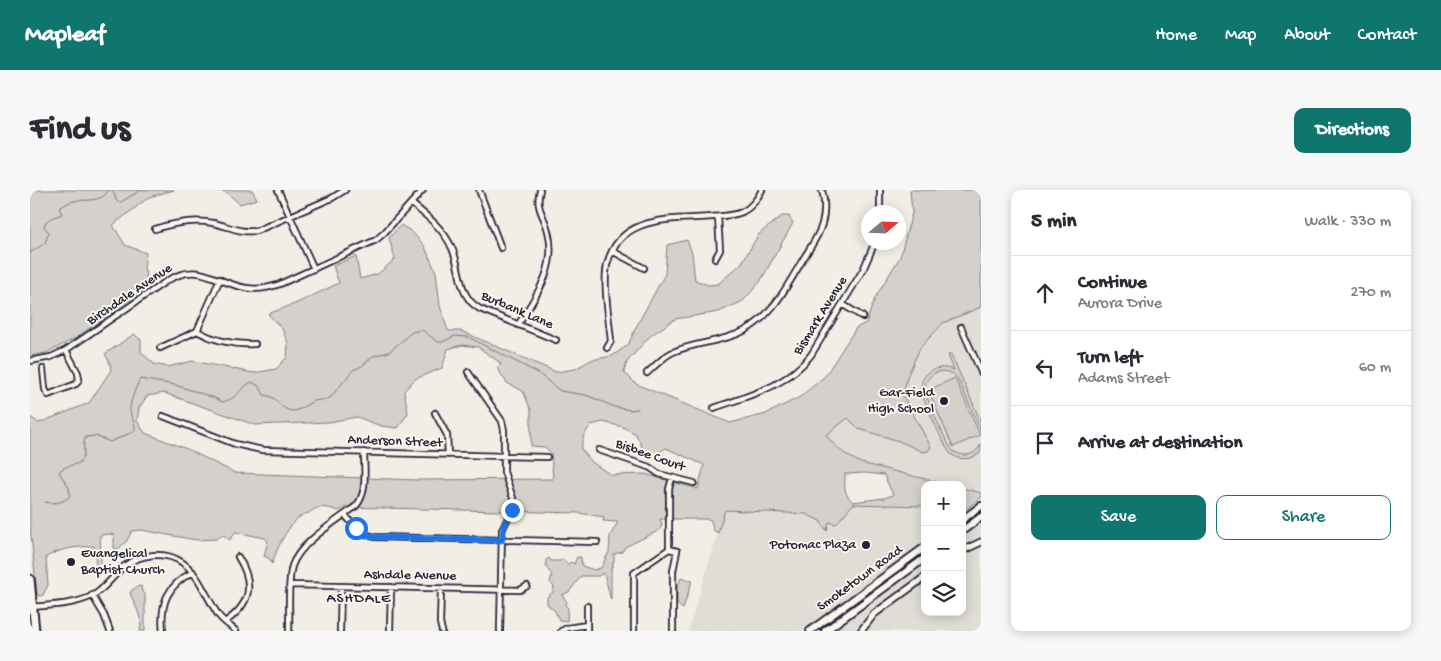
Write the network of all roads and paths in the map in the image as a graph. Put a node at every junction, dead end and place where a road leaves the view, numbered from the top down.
1 (278, 190) edge
2 (345, 190) edge
3 (422, 190) edge
4 (479, 190) edge
5 (540, 190) edge
6 (762, 190) edge
7 (822, 190) edge
8 (880, 190) edge
9 (411, 203) junction
10 (880, 205) edge
11 (718, 216) junction
12 (290, 217) junction
13 (155, 229) dead end
14 (501, 248) dead end
15 (872, 250) edge
16 (612, 251) junction
17 (715, 258) dead end
18 (644, 268) dead end
19 (314, 269) junction
20 (220, 279) junction
21 (842, 304) junction
22 (863, 317) dead end
23 (518, 325) junction
24 (961, 326) dead end
25 (197, 331) junction
26 (556, 340) dead end
27 (255, 344) dead end
28 (160, 348) dead end
29 (607, 348) dead end
30 (66, 350) junction
31 (30, 361) edge
32 (43, 369) dead end
33 (468, 372) dead end
34 (981, 372) edge
35 (648, 373) dead end
36 (714, 408) dead end
37 (435, 413) dead end
38 (163, 416) dead end
39 (599, 450) dead end
40 (364, 452) junction
41 (448, 455) junction
42 (504, 456) junction
43 (547, 457) dead end
44 (672, 478) junction
45 (694, 483) dead end
46 (981, 506) edge
47 (345, 515) junction
48 (966, 517) edge
49 (981, 517) edge
50 (966, 528) edge
51 (502, 540) junction
52 (597, 542) dead end
53 (981, 542) edge
54 (669, 549) junction
55 (966, 549) edge
56 (921, 550) edge
57 (238, 558) dead end
58 (921, 561) edge
59 (193, 572) junction
60 (30, 579) edge
61 (921, 580) edge
62 (290, 584) junction
63 (341, 586) junction
64 (527, 586) dead end
65 (391, 587) junction
66 (441, 589) junction
67 (501, 590) junction
68 (92, 595) junction
69 (586, 606) dead end
70 (31, 607) edge
71 (225, 622) junction
72 (587, 628) edge
73 (813, 630) edge
74 (35, 631) edge
75 (110, 631) edge
76 (163, 631) edge
77 (236, 631) edge
78 (289, 631) edge
79 (340, 631) edge
80 (390, 631) edge
81 (442, 631) edge
82 (500, 631) edge
83 (560, 631) edge
84 (634, 631) edge
85 (673, 631) edge
86 (825, 631) edge
87 (861, 631) edge

1 - 12 street
2 - 12 street
3 - 9 street, Birchdale Avenue
4 - 14 street
5 - 23 street
6 - 11 street
7 - 35 street
8 - 10 street
9 - 19 street, Birchdale Avenue
9 - 23 street, Burbank Lane
11 - 16 street
11 - 17 street
12 - 13 street
12 - 19 street
15 - 21 street, Bismark Avenue
16 - 18 street
16 - 29 street
19 - 20 street, Birchdale Avenue
20 - 25 street
20 - 30 street, Birchdale Avenue
21 - 22 street
21 - 36 street, Bismark Avenue
23 - 26 street, Burbank Lane
24 - 34 street
25 - 27 street
25 - 28 street
30 - 31 street, Birchdale Avenue
30 - 32 street
33 - 42 street
37 - 41 street
38 - 40 street, Anderson Street
39 - 44 street, Bisbee Court
40 - 41 street, Anderson Street
40 - 47 street
41 - 42 street, Anderson Street
42 - 43 street, Anderson Street
42 - 51 street
44 - 45 street, Bisbee Court
44 - 54 street
46 - 48 main road
47 - 51 street
47 - 62 street
49 - 50 main road
51 - 52 street
51 - 67 street
53 - 55 street
54 - 84 street
54 - 85 street
56 - 73 main road, Smoketown Road
57 - 71 street
58 - 86 main road, Smoketown Road
59 - 68 street
59 - 71 street
59 - 76 street
60 - 70 main road
61 - 87 street
62 - 63 street, Ashdale Avenue
62 - 78 street
63 - 65 street, Ashdale Avenue
63 - 79 street
64 - 67 street, Ashdale Avenue
65 - 66 street, Ashdale Avenue
65 - 80 street
66 - 67 street, Ashdale Avenue
66 - 81 street
67 - 82 street
68 - 70 street
68 - 75 street
69 - 72 street
70 - 74 main road
71 - 77 street
72 - 83 street

